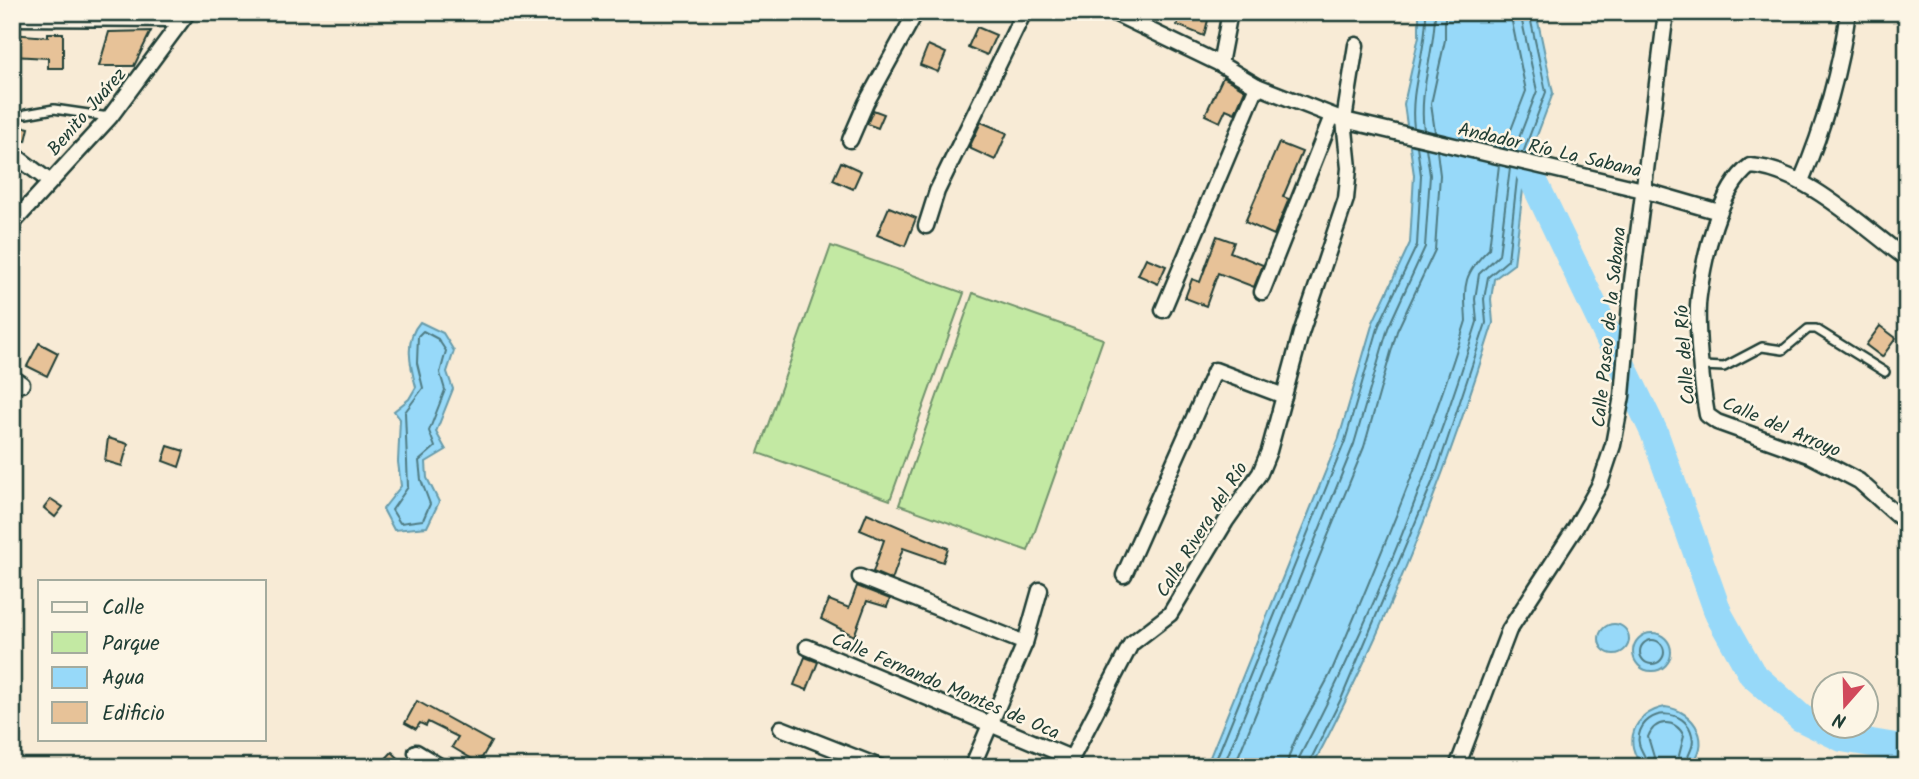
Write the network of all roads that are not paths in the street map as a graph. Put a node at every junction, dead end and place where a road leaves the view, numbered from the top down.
1 (916, 12) edge
2 (1024, 12) edge
3 (1112, 12) edge
4 (1230, 12) edge
5 (1666, 12) edge
6 (1848, 12) edge
7 (185, 16) edge
8 (12, 18) edge
9 (1356, 45) dead end
10 (1220, 64) junction
11 (1257, 86) junction
12 (26, 114) dead end
13 (110, 117) junction
14 (1338, 118) junction
15 (850, 141) dead end
16 (12, 153) edge
17 (49, 180) junction
18 (1801, 181) junction
19 (1643, 190) junction
20 (18, 206) edge
21 (1719, 212) junction
22 (12, 224) edge
23 (926, 226) dead end
24 (1907, 259) edge
25 (1262, 292) dead end
26 (1163, 310) dead end
27 (1702, 366) junction
28 (1885, 372) dead end
29 (1284, 396) junction
30 (1707, 415) joint
31 (1907, 524) edge
32 (1124, 575) dead end
33 (860, 577) dead end
34 (1040, 590) dead end
35 (1025, 643) junction
36 (807, 647) dead end
37 (990, 725) junction
38 (781, 728) dead end
39 (416, 752) dead end
40 (1069, 762) edge
41 (441, 767) edge
42 (880, 767) edge
43 (972, 767) edge
44 (1457, 767) edge

1 - 15 street
2 - 23 street
3 - 10 street, Andador Río La Sabana
4 - 10 street
5 - 19 street, Calle Paseo de la Sabana
6 - 18 street
7 - 8 street
7 - 13 street, Benito Juárez
9 - 14 street
10 - 11 street, Andador Río La Sabana
11 - 14 street, Andador Río La Sabana
11 - 26 street
12 - 13 lane
13 - 17 street, Benito Juárez
14 - 19 street, Andador Río La Sabana
14 - 25 street
14 - 29 street, Calle Rivera del Río
16 - 17 street
17 - 20 street, Benito Juárez
18 - 21 street, Calle del Río
18 - 24 street
19 - 21 street, Andador Río La Sabana
19 - 44 street, Calle Paseo de la Sabana
20 - 22 street, Benito Juárez
21 - 27 street, Calle del Río
27 - 28 lane
27 - 30 street, Calle del Río
29 - 32 street
29 - 40 street, Calle Rivera del Río
30 - 31 street, Calle del Arroyo
33 - 35 street
34 - 35 street
35 - 37 street
36 - 37 street, Calle Fernando Montes de Oca
37 - 40 street, Calle Fernando Montes de Oca
37 - 43 street
38 - 42 street
39 - 41 street

